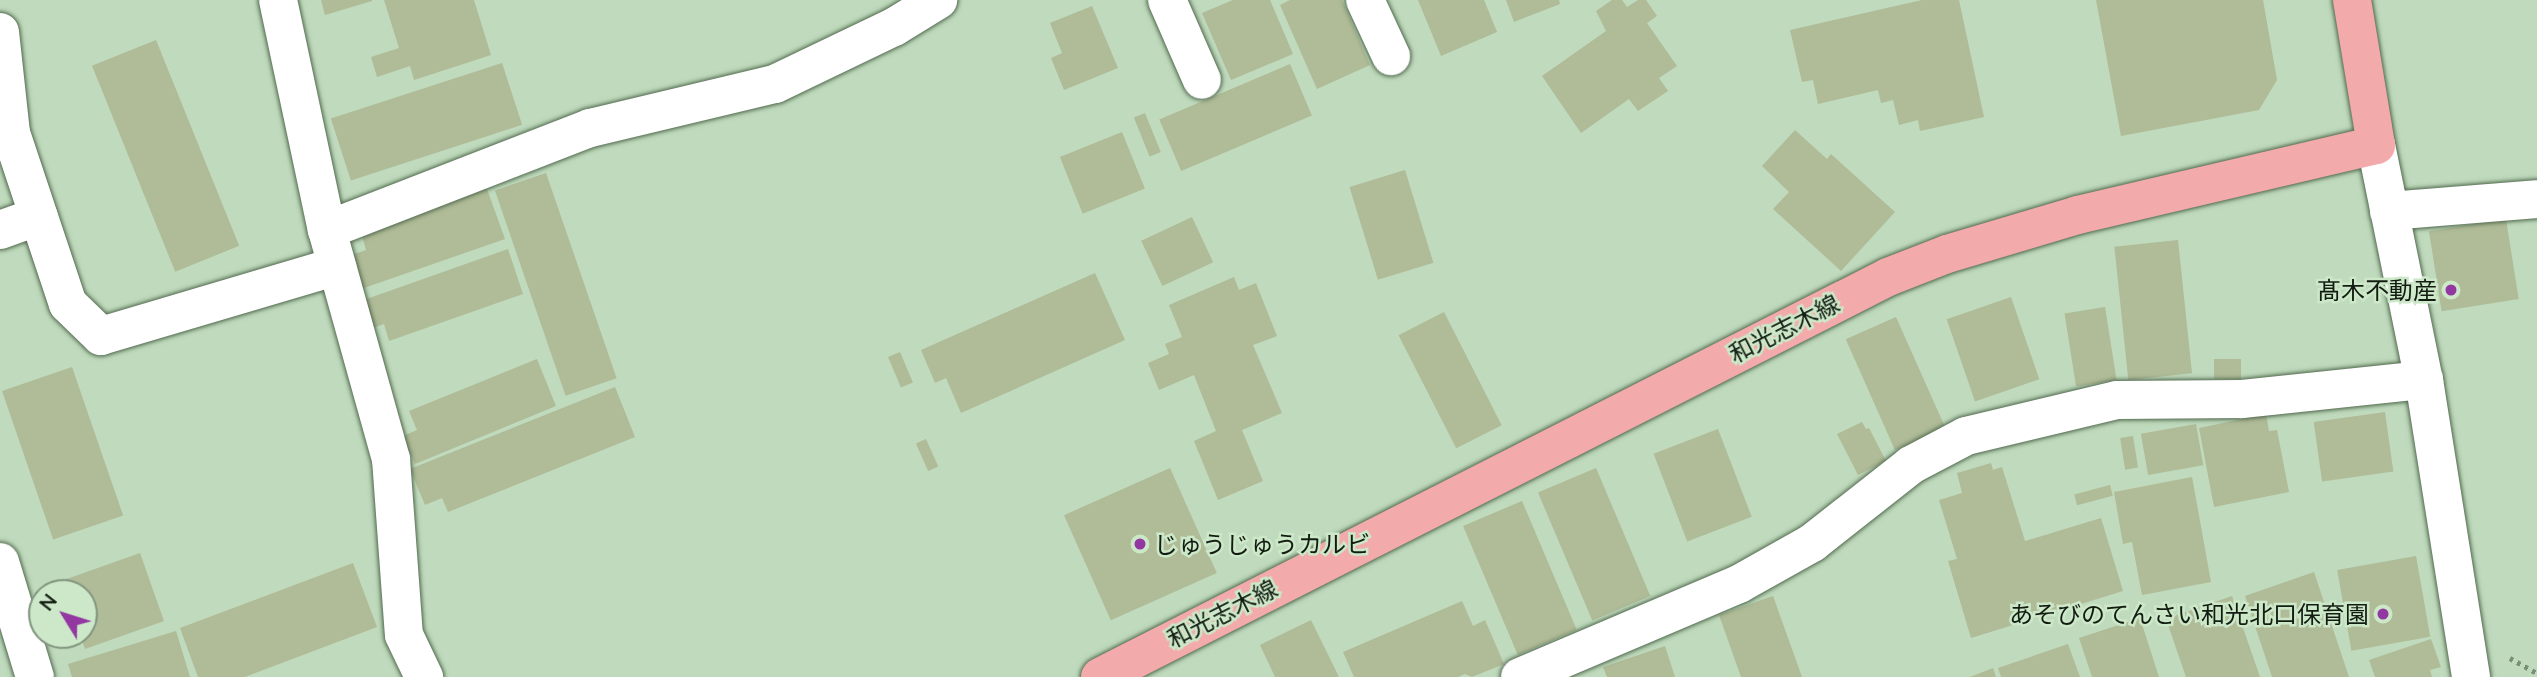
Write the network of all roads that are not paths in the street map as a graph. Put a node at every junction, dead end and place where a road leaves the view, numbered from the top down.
1 (278, 0) edge
2 (938, 0) edge
3 (1167, 0) edge
4 (1365, 0) edge
5 (2352, 0) edge
6 (886, 13) edge
7 (0, 32) edge
8 (1391, 56) dead end
9 (1202, 80) dead end
10 (2376, 145) junction
11 (2537, 199) edge
12 (2389, 211) junction
13 (39, 216) junction
14 (0, 230) edge
15 (327, 230) junction
16 (337, 265) junction
17 (2424, 380) junction
18 (0, 562) edge
19 (35, 677) edge
20 (424, 677) edge
21 (1100, 677) edge
22 (1520, 677) edge
23 (2472, 677) edge

1 - 15 street
2 - 6 street
3 - 9 street
4 - 8 street
5 - 10 main road
6 - 15 street
7 - 13 street
10 - 12 street
10 - 21 main road, 和光志木線
11 - 12 street
12 - 17 street
13 - 14 street
13 - 16 street
15 - 16 street
16 - 20 street
17 - 22 street
17 - 23 street
18 - 19 street

